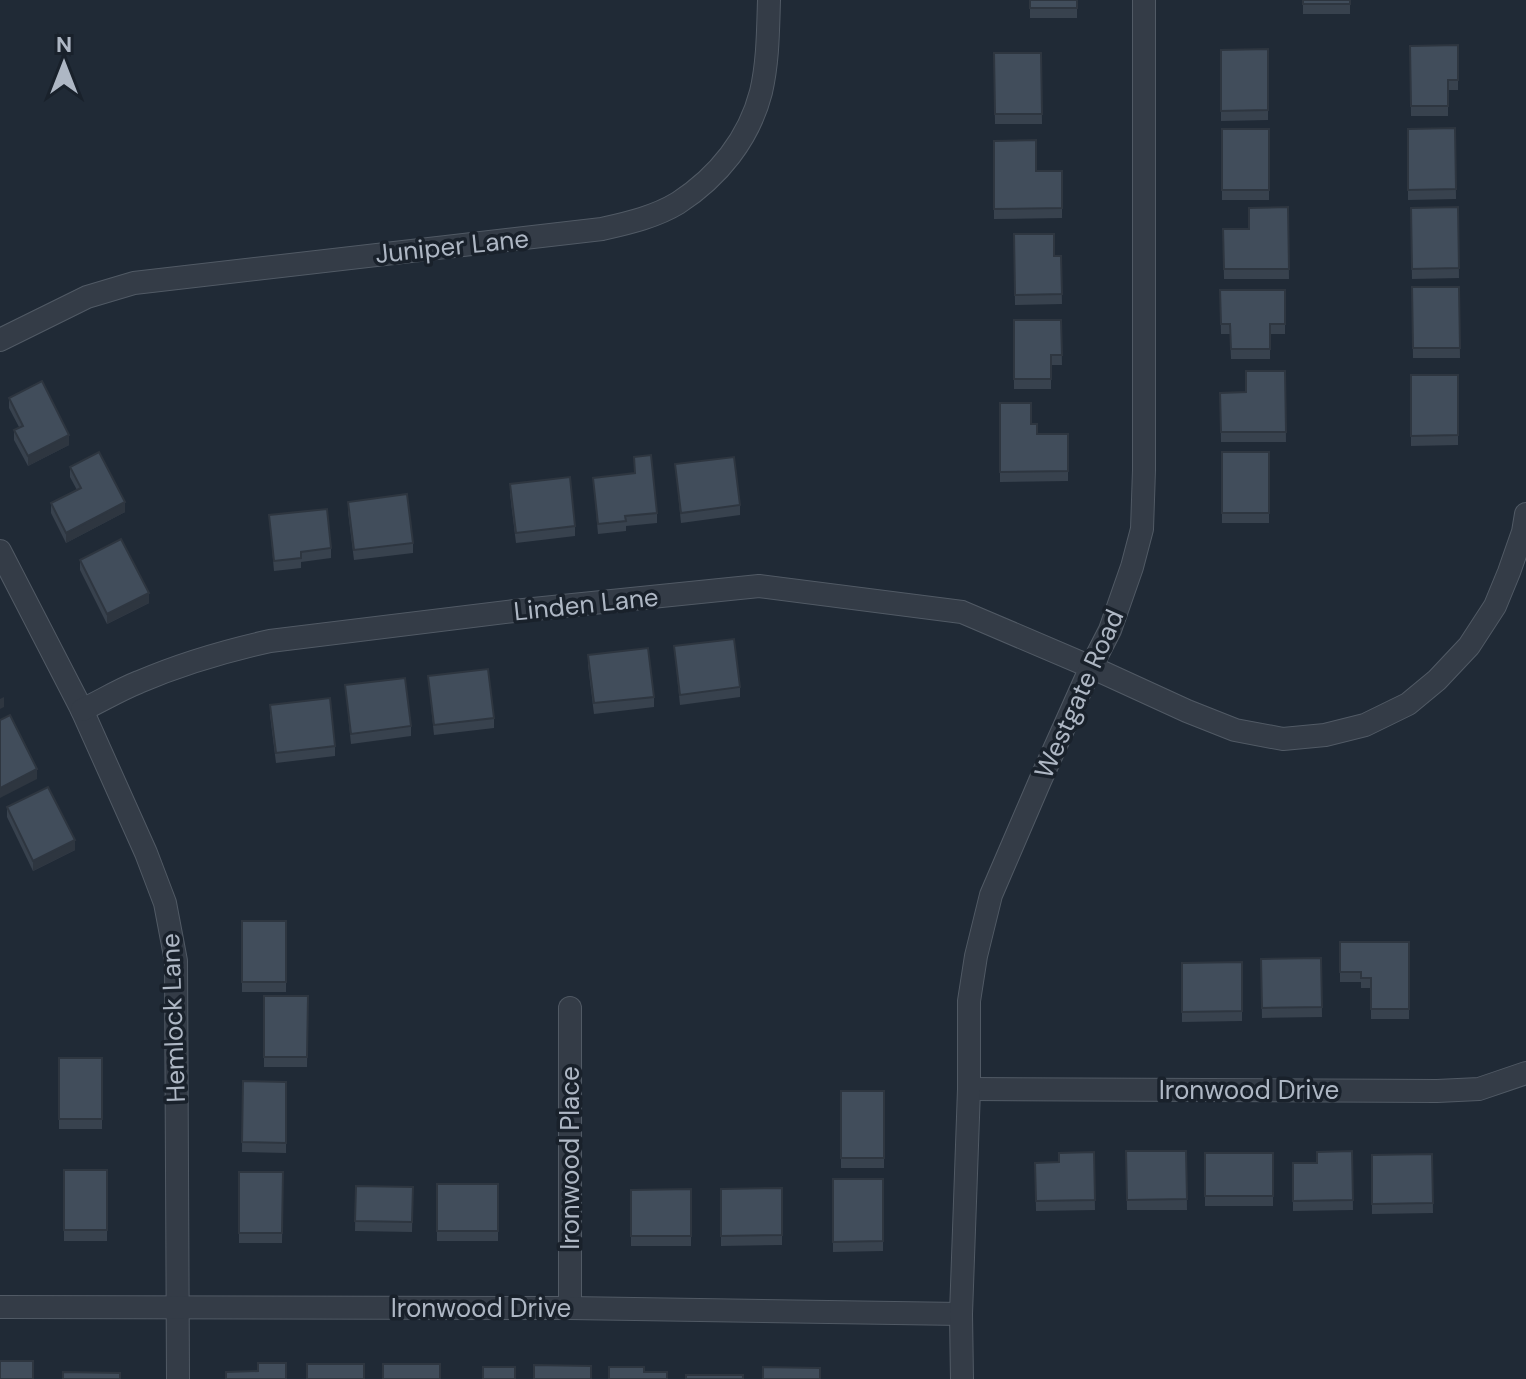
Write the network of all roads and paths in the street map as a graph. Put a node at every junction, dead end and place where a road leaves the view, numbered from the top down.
1 (769, 0) edge
2 (1144, 0) edge
3 (0, 340) edge
4 (1526, 514) edge
5 (0, 551) edge
6 (1091, 667) junction
7 (82, 710) junction
8 (570, 1008) dead end
9 (1526, 1073) edge
10 (969, 1089) junction
11 (0, 1307) edge
12 (178, 1308) junction
13 (570, 1308) junction
14 (961, 1314) junction
15 (178, 1379) edge
16 (962, 1379) edge

1 - 3 street, Juniper Lane
2 - 6 street, Westgate Road
4 - 6 street, Linden Lane
5 - 7 street, Hemlock Lane
6 - 7 street, Linden Lane
6 - 10 street, Westgate Road
7 - 12 street, Hemlock Lane
8 - 13 street, Ironwood Place
9 - 10 street, Ironwood Drive
10 - 14 street, Westgate Road
11 - 12 street, Ironwood Drive
12 - 13 street, Ironwood Drive
12 - 15 street, Hemlock Lane
13 - 14 street, Ironwood Drive
14 - 16 street, Westgate Road

